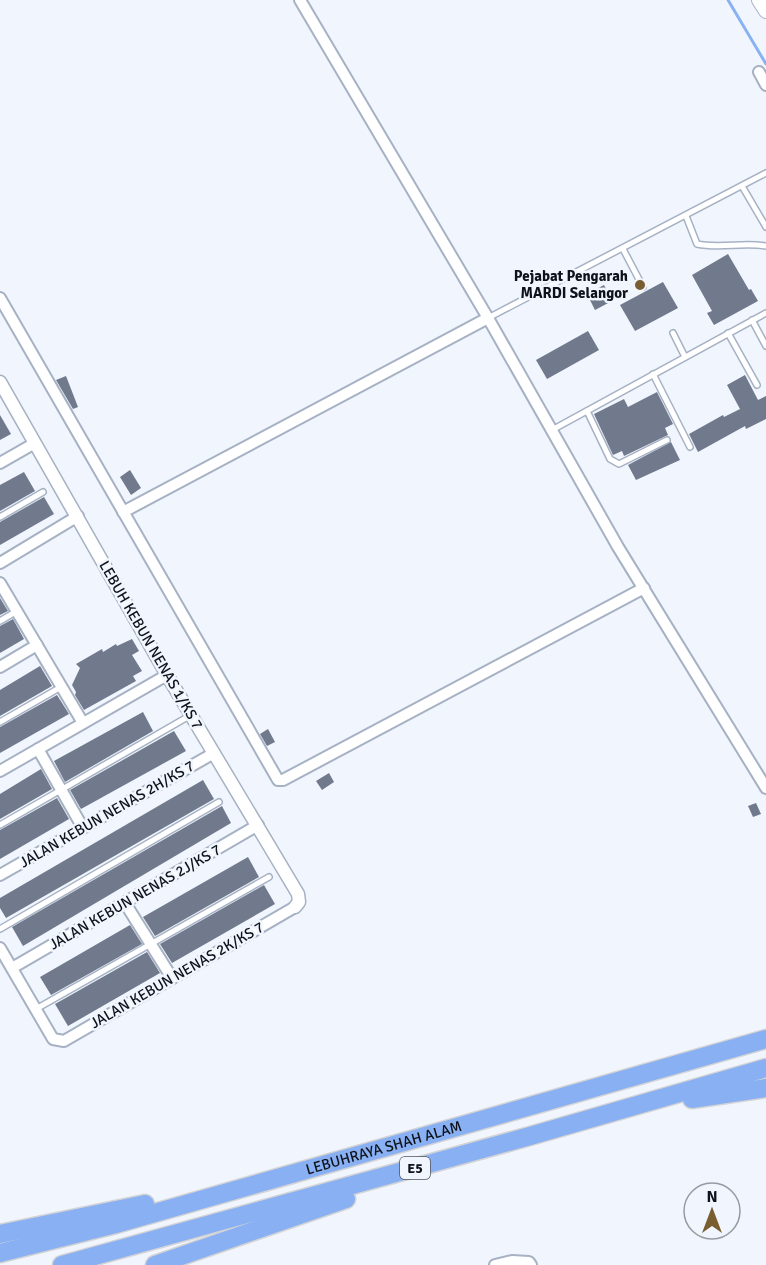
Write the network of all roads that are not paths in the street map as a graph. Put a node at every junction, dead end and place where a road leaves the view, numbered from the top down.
1 (300, 0) edge
2 (759, 0) edge
3 (766, 11) edge
4 (759, 72) dead end
5 (766, 85) edge
6 (766, 173) edge
7 (742, 186) junction
8 (686, 216) junction
9 (766, 227) edge
10 (766, 246) edge
11 (623, 249) junction
12 (643, 287) dead end
13 (0, 298) edge
14 (766, 313) edge
15 (488, 318) junction
16 (752, 320) junction
17 (673, 333) dead end
18 (728, 333) junction
19 (766, 346) edge
20 (685, 357) junction
21 (653, 374) junction
22 (0, 382) edge
23 (757, 385) dead end
24 (587, 411) junction
25 (552, 430) junction
26 (667, 440) dead end
27 (35, 443) junction
28 (690, 447) dead end
29 (0, 463) edge
30 (43, 492) dead end
31 (123, 512) junction
32 (78, 516) junction
33 (0, 517) edge
34 (0, 563) edge
35 (0, 583) edge
36 (644, 588) junction
37 (17, 611) junction
38 (0, 621) edge
39 (37, 645) junction
40 (0, 667) edge
41 (167, 675) junction
42 (62, 687) junction
43 (191, 715) junction
44 (0, 722) edge
45 (83, 723) junction
46 (38, 749) junction
47 (214, 753) junction
48 (0, 771) edge
49 (764, 782) edge
50 (60, 790) junction
51 (219, 802) dead end
52 (0, 825) edge
53 (258, 825) junction
54 (83, 828) junction
55 (0, 874) edge
56 (269, 877) dead end
57 (125, 903) junction
58 (295, 907) joint
59 (0, 929) edge
60 (150, 944) junction
61 (0, 948) edge
62 (12, 968) junction
63 (172, 978) junction
64 (36, 1009) junction
65 (766, 1026) edge
66 (766, 1039) edge
67 (766, 1068) edge
68 (621, 1079) junction
69 (766, 1088) edge
70 (530, 1136) junction
71 (338, 1159) junction
72 (0, 1234) edge
73 (0, 1253) edge
74 (62, 1265) edge
75 (155, 1265) edge
76 (495, 1265) edge
77 (531, 1265) edge

1 - 15 street
2 - 3 main road
4 - 5 street
6 - 7 lane
7 - 8 lane
7 - 9 lane
8 - 10 lane
8 - 11 lane
11 - 12 lane
11 - 15 lane
13 - 31 street
14 - 16 lane
15 - 25 street
15 - 31 street
16 - 18 lane
16 - 19 lane
17 - 20 lane
18 - 20 lane
18 - 23 lane
20 - 21 lane
21 - 24 lane
21 - 28 lane
22 - 27 street, LEBUH KEBUN NENAS 1/KS 7
24 - 25 lane
24 - 26 lane
25 - 36 street
27 - 29 street
27 - 32 street, LEBUH KEBUN NENAS 1/KS 7
30 - 33 lane
31 - 36 street
32 - 34 street
32 - 41 street, LEBUH KEBUN NENAS 1/KS 7
35 - 37 street
36 - 49 street
37 - 38 lane
37 - 39 street
39 - 40 street
39 - 42 street
41 - 43 street, LEBUH KEBUN NENAS 1/KS 7
41 - 45 street
42 - 44 lane
42 - 45 street
43 - 47 street, LEBUH KEBUN NENAS 1/KS 7
43 - 50 lane
45 - 46 street
46 - 48 street
46 - 50 street
47 - 53 street, LEBUH KEBUN NENAS 1/KS 7
47 - 54 street, JALAN KEBUN NENAS 2H/KS 7
50 - 52 lane
50 - 54 street
51 - 59 lane
53 - 57 street, JALAN KEBUN NENAS 2J/KS 7
53 - 58 street, LEBUH KEBUN NENAS 1/KS 7
54 - 55 street, JALAN KEBUN NENAS 2H/KS 7
56 - 60 lane
57 - 60 street
57 - 62 street, JALAN KEBUN NENAS 2J/KS 7
58 - 63 street, JALAN KEBUN NENAS 2K/KS 7
60 - 63 street
60 - 64 lane
61 - 62 street
62 - 64 street
63 - 64 street, JALAN KEBUN NENAS 2K/KS 7
65 - 68 highway
66 - 68 highway, LEBUHRAYA SHAH ALAM / E5
67 - 70 highway, LEBUHRAYA SHAH ALAM / E5
68 - 71 highway, LEBUHRAYA SHAH ALAM / E5
69 - 70 highway
70 - 74 highway, LEBUHRAYA SHAH ALAM / E5
70 - 75 highway
71 - 72 highway
71 - 73 highway, LEBUHRAYA SHAH ALAM / E5
76 - 77 street

